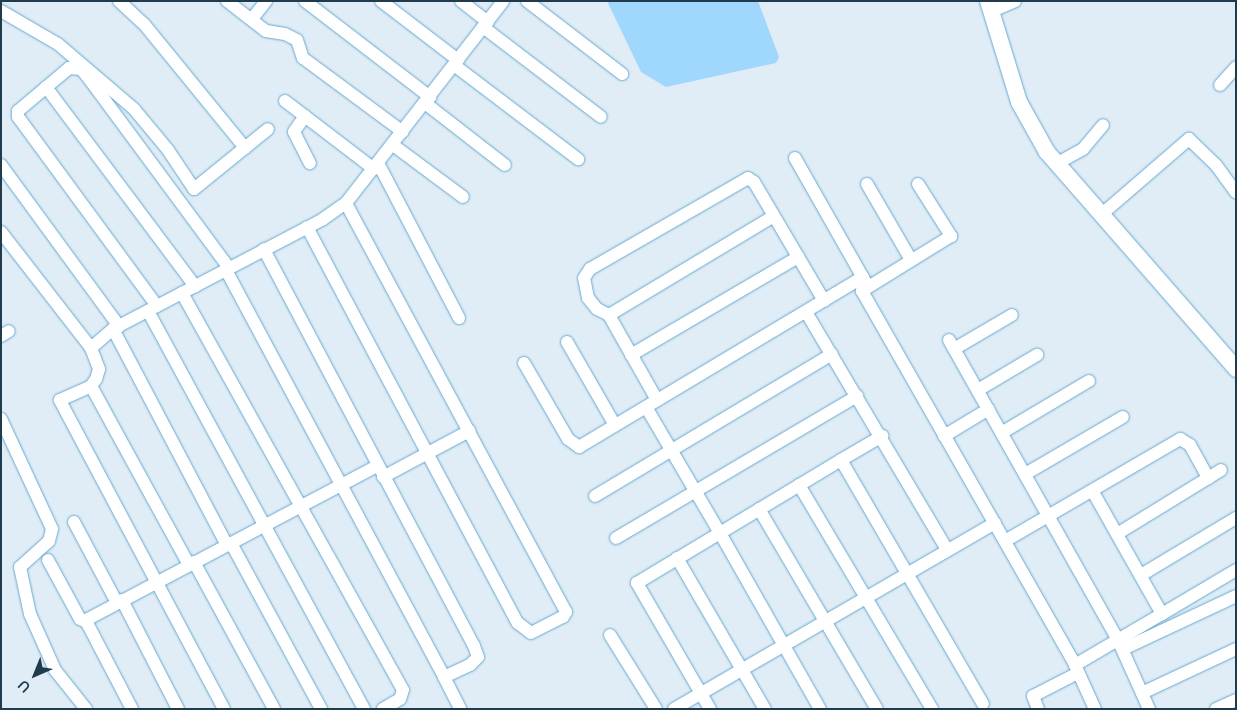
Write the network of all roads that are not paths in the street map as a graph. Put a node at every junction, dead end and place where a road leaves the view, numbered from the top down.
1 (119, 1) edge
2 (228, 1) edge
3 (266, 1) edge
4 (305, 1) edge
5 (381, 1) edge
6 (461, 1) edge
7 (503, 1) edge
8 (527, 1) edge
9 (1015, 1) edge
10 (990, 6) edge
11 (1, 11) edge
12 (252, 19) junction
13 (486, 24) junction
14 (456, 62) junction
15 (1236, 67) edge
16 (622, 74) dead end
17 (1220, 85) dead end
18 (46, 87) junction
19 (285, 100) dead end
20 (428, 100) junction
21 (305, 116) junction
22 (601, 117) dead end
23 (1103, 125) dead end
24 (268, 129) dead end
25 (403, 132) junction
26 (393, 144) junction
27 (245, 148) junction
28 (795, 158) dead end
29 (578, 159) dead end
30 (310, 163) dead end
31 (1, 164) edge
32 (1056, 164) junction
33 (506, 165) dead end
34 (376, 166) junction
35 (867, 184) dead end
36 (918, 184) dead end
37 (1236, 193) edge
38 (463, 197) dead end
39 (346, 203) junction
40 (1102, 214) junction
41 (774, 216) junction
42 (307, 227) junction
43 (1, 232) edge
44 (264, 249) junction
45 (798, 257) junction
46 (911, 260) junction
47 (228, 269) junction
48 (865, 282) junction
49 (195, 286) junction
50 (182, 293) junction
51 (824, 301) junction
52 (152, 308) junction
53 (806, 312) junction
54 (609, 315) junction
55 (1012, 315) dead end
56 (459, 318) dead end
57 (116, 328) junction
58 (567, 342) dead end
59 (91, 348) junction
60 (832, 354) junction
61 (631, 355) junction
62 (1036, 355) dead end
63 (524, 362) dead end
64 (1234, 364) edge
65 (1089, 381) dead end
66 (91, 386) junction
67 (978, 390) junction
68 (857, 396) junction
69 (651, 404) junction
70 (989, 409) junction
71 (1123, 417) dead end
72 (1, 419) edge
73 (615, 425) junction
74 (469, 430) junction
75 (1003, 432) junction
76 (882, 436) junction
77 (944, 436) junction
78 (671, 449) junction
79 (427, 453) junction
80 (841, 460) junction
81 (1220, 470) dead end
82 (380, 472) junction
83 (1027, 473) junction
84 (1208, 478) junction
85 (800, 484) junction
86 (339, 486) junction
87 (694, 489) junction
88 (1093, 492) junction
89 (595, 496) dead end
90 (300, 506) junction
91 (759, 509) junction
92 (1050, 516) junction
93 (1236, 518) edge
94 (74, 522) dead end
95 (995, 523) junction
96 (265, 525) junction
97 (720, 533) junction
98 (1118, 534) junction
99 (616, 538) dead end
100 (1005, 541) junction
101 (229, 544) junction
102 (948, 549) junction
103 (677, 558) junction
104 (48, 560) dead end
105 (192, 563) junction
106 (1236, 570) edge
107 (906, 573) junction
108 (1140, 575) junction
109 (157, 582) junction
110 (866, 596) junction
111 (1236, 596) edge
112 (119, 601) junction
113 (1162, 614) junction
114 (824, 620) junction
115 (87, 622) junction
116 (610, 635) dead end
117 (783, 644) junction
118 (1121, 644) junction
119 (1236, 649) edge
120 (741, 668) junction
121 (1077, 669) junction
122 (444, 677) junction
123 (700, 692) junction
124 (1142, 693) junction
125 (1236, 700) edge
126 (983, 704) dead end
127 (86, 709) edge
128 (132, 709) edge
129 (178, 709) edge
130 (224, 709) edge
131 (274, 709) edge
132 (321, 709) edge
133 (364, 709) edge
134 (383, 709) edge
135 (460, 709) edge
136 (656, 709) edge
137 (674, 709) edge
138 (710, 709) edge
139 (765, 709) edge
140 (820, 709) edge
141 (877, 709) edge
142 (932, 709) edge
143 (1038, 709) edge
144 (1095, 709) edge
145 (1149, 709) edge
146 (1216, 709) edge

1 - 27 street
2 - 12 street
3 - 12 street
4 - 20 street
5 - 14 street
6 - 13 street
7 - 13 street
8 - 16 street
9 - 10 street
10 - 32 street
11 - 27 street
12 - 25 street
13 - 14 street
13 - 22 street
14 - 20 street
14 - 29 street
15 - 17 street
18 - 47 street
18 - 49 street
18 - 52 street
19 - 21 street
20 - 25 street
20 - 33 street
21 - 30 street
21 - 34 street
23 - 32 street
24 - 27 street
25 - 26 street
26 - 34 street
26 - 38 street
28 - 48 street
31 - 57 street
32 - 40 street
34 - 39 street
34 - 56 street
35 - 46 street
36 - 46 street
37 - 40 street
39 - 42 street
39 - 74 street
40 - 64 street
41 - 45 street
41 - 54 street
41 - 54 street
42 - 44 street
42 - 79 street
43 - 59 street
44 - 47 street
44 - 82 street
45 - 51 street
45 - 61 street
46 - 48 street
47 - 49 street
47 - 86 street
48 - 51 street
48 - 77 street
49 - 50 street
50 - 52 street
50 - 90 street
51 - 53 street
52 - 57 street
52 - 96 street
53 - 60 street
53 - 69 street
54 - 61 street
55 - 67 street
57 - 59 street
57 - 101 street
58 - 73 street
59 - 66 street
60 - 68 street
60 - 78 street
61 - 69 street
62 - 67 street
63 - 73 street
65 - 75 street
66 - 105 street
66 - 109 street
67 - 70 street
68 - 76 street
68 - 87 street
69 - 73 street
69 - 78 street
70 - 75 street
70 - 77 street
71 - 83 street
72 - 127 street
74 - 79 street
74 - 79 street
75 - 83 street
76 - 80 street
76 - 102 street
77 - 95 street
78 - 87 street
78 - 89 street
79 - 82 street
80 - 85 street
80 - 107 street
81 - 84 street
82 - 86 street
82 - 122 street
83 - 92 street
84 - 88 street
84 - 98 street
85 - 91 street
85 - 110 street
86 - 90 street
86 - 122 street
87 - 97 street
87 - 99 street
88 - 92 street
88 - 98 street
90 - 96 street
90 - 134 street
91 - 97 street
91 - 114 street
92 - 100 street
92 - 118 street
93 - 108 street
94 - 112 street
95 - 100 street
95 - 102 street
96 - 101 street
96 - 133 street
97 - 103 street
97 - 117 street
98 - 108 street
100 - 121 street
101 - 105 street
101 - 132 street
102 - 107 street
103 - 120 street
103 - 123 street
104 - 115 street
105 - 109 street
105 - 131 street
106 - 113 street
107 - 110 street
107 - 126 street
108 - 113 street
109 - 112 street
109 - 130 street
110 - 114 street
110 - 142 street
111 - 118 street
112 - 115 street
112 - 129 street
113 - 118 street
114 - 117 street
114 - 141 street
115 - 128 street
116 - 136 street
117 - 120 street
117 - 140 street
118 - 121 street
118 - 124 street
119 - 124 street
120 - 123 street
120 - 139 street
121 - 143 street
121 - 144 street
122 - 135 street
123 - 137 street
123 - 138 street
124 - 145 street
125 - 146 street

